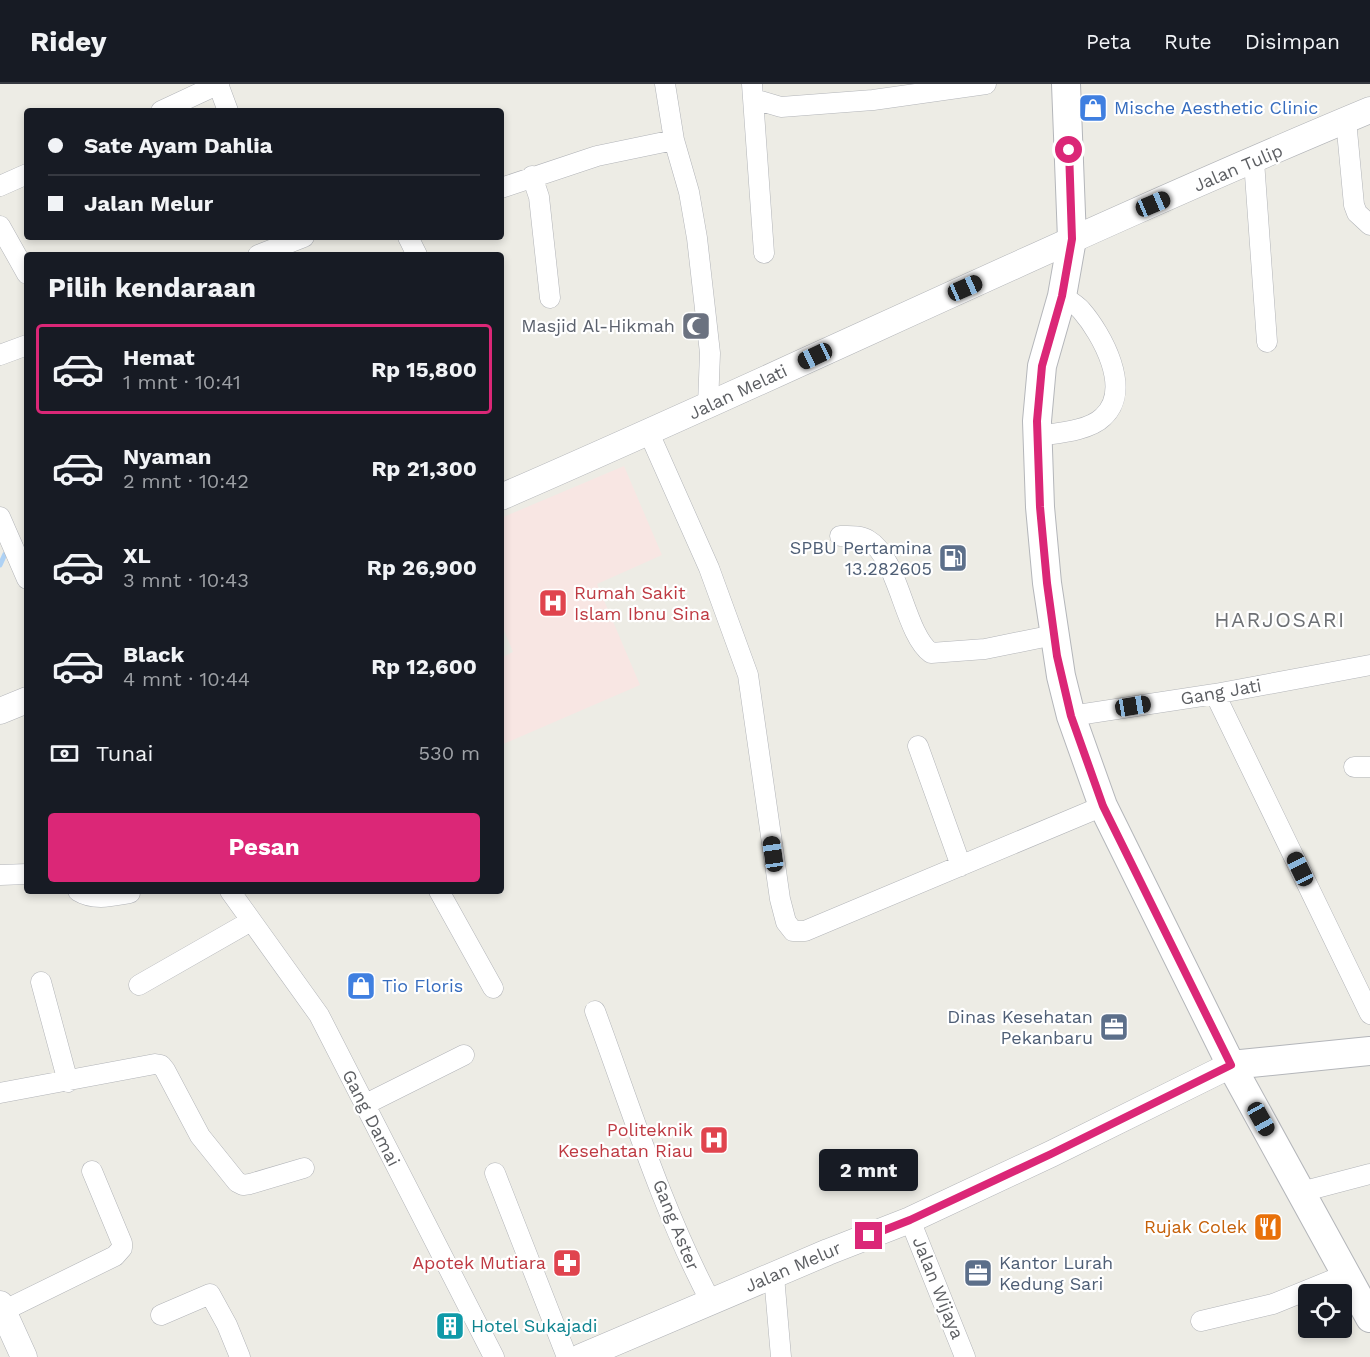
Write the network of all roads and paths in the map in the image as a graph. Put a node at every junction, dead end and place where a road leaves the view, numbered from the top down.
1 (219, 84) edge
2 (664, 84) edge
3 (986, 84) edge
4 (1066, 84) edge
5 (753, 92) edge
6 (167, 108) edge
7 (227, 108) edge
8 (1370, 110) edge
9 (1346, 120) junction
10 (674, 140) junction
11 (1254, 161) junction
12 (24, 175) edge
13 (532, 176) junction
14 (0, 186) edge
15 (504, 187) edge
16 (1370, 225) edge
17 (0, 226) edge
18 (1072, 239) junction
19 (296, 240) edge
20 (266, 252) edge
21 (764, 253) dead end
22 (24, 269) edge
23 (1062, 296) junction
24 (550, 298) dead end
25 (1267, 342) dead end
26 (24, 346) edge
27 (0, 355) edge
28 (708, 405) junction
29 (649, 433) junction
30 (1038, 436) junction
31 (504, 496) edge
32 (0, 518) edge
33 (840, 536) dead end
34 (24, 572) edge
35 (1054, 635) junction
36 (1370, 665) edge
37 (1215, 694) junction
38 (24, 700) edge
39 (0, 711) edge
40 (1071, 716) junction
41 (918, 746) dead end
42 (1103, 806) junction
43 (961, 866) junction
44 (24, 874) edge
45 (0, 875) edge
46 (84, 894) edge
47 (121, 894) edge
48 (232, 894) edge
49 (441, 894) edge
50 (251, 921) junction
51 (41, 982) dead end
52 (140, 985) dead end
53 (493, 988) dead end
54 (595, 1011) dead end
55 (1370, 1014) edge
56 (1370, 1051) edge
57 (464, 1055) dead end
58 (1231, 1065) junction
59 (68, 1082) junction
60 (0, 1093) edge
61 (364, 1105) junction
62 (304, 1168) dead end
63 (92, 1171) dead end
64 (495, 1173) dead end
65 (1370, 1174) edge
66 (1301, 1192) junction
67 (910, 1220) junction
68 (1347, 1274) junction
69 (774, 1276) junction
70 (711, 1302) junction
71 (2, 1307) edge
72 (160, 1315) dead end
73 (1370, 1318) edge
74 (1201, 1321) dead end
75 (582, 1356) edge
76 (24, 1357) edge
77 (240, 1357) edge
78 (494, 1357) edge
79 (781, 1357) edge
80 (965, 1357) edge

1 - 6 street
1 - 7 street
2 - 10 street
3 - 5 street
4 - 18 main road
5 - 21 street
8 - 9 street, Jalan Tulip
9 - 11 street, Jalan Tulip
9 - 16 street
10 - 13 street
10 - 28 street
11 - 18 street, Jalan Tulip
11 - 25 street
12 - 14 street
13 - 15 street
13 - 24 street
17 - 22 street
18 - 23 main road
18 - 28 street, Jalan Melati
19 - 20 street
23 - 30 main road
23 - 30 street
26 - 27 street
28 - 29 street, Jalan Melati
29 - 31 street, Jalan Melati
29 - 43 street
30 - 35 main road
32 - 34 street
33 - 35 street
35 - 40 main road
36 - 37 street, Gang Jati
37 - 40 street, Gang Jati
37 - 55 street
38 - 39 street
40 - 42 main road
41 - 43 street
42 - 43 street
42 - 58 main road
44 - 45 street
46 - 47 street
48 - 50 street, Gang Damai
49 - 53 street
50 - 52 street
50 - 61 street, Gang Damai
51 - 59 street
54 - 70 street, Gang Aster
56 - 58 main road
57 - 61 street
58 - 66 main road
58 - 67 street, Jalan Melur
59 - 60 street
59 - 62 street
61 - 78 street, Gang Damai
63 - 71 street
64 - 75 street
65 - 66 street
66 - 68 main road
67 - 69 street, Jalan Melur
67 - 80 street, Jalan Wijaya
68 - 73 main road
68 - 74 street
69 - 70 street, Jalan Melur
69 - 79 street
70 - 75 street, Jalan Melur
71 - 76 street
72 - 77 street

